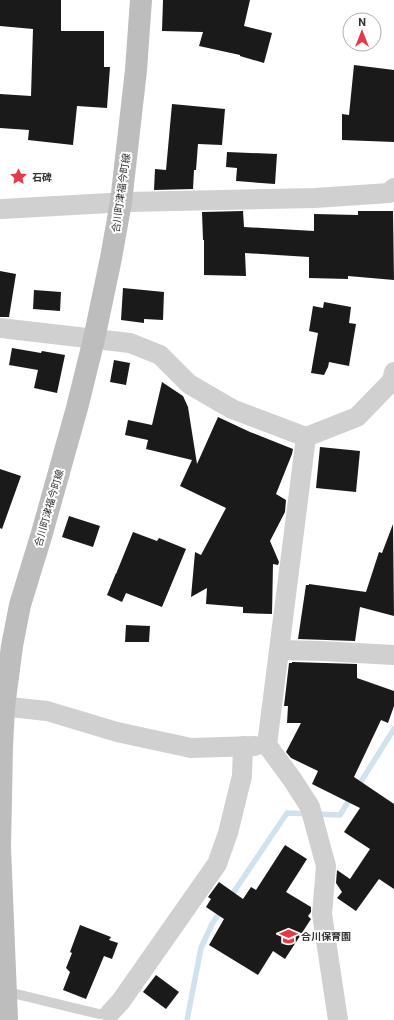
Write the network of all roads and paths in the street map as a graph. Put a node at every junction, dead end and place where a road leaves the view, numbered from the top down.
1 (141, 0) edge
2 (394, 188) edge
3 (121, 202) junction
4 (1, 209) edge
5 (0, 328) edge
6 (94, 339) junction
7 (393, 378) edge
8 (306, 437) junction
9 (280, 650) junction
10 (394, 655) edge
11 (2, 706) edge
12 (267, 745) junction
13 (243, 746) junction
14 (3, 991) edge
15 (110, 1013) joint
16 (7, 1020) edge
17 (338, 1020) edge

1 - 3 street, 合川町津福今町線
2 - 3 street
3 - 4 street
3 - 6 street, 合川町津福今町線
5 - 6 street
6 - 8 street
6 - 11 street, 合川町津福今町線
7 - 8 street
8 - 9 street
9 - 10 street
9 - 12 street
11 - 13 street
11 - 14 street, 合川町津福今町線
12 - 13 street
12 - 17 street
13 - 15 street
14 - 15 lane
14 - 16 street, 合川町津福今町線

